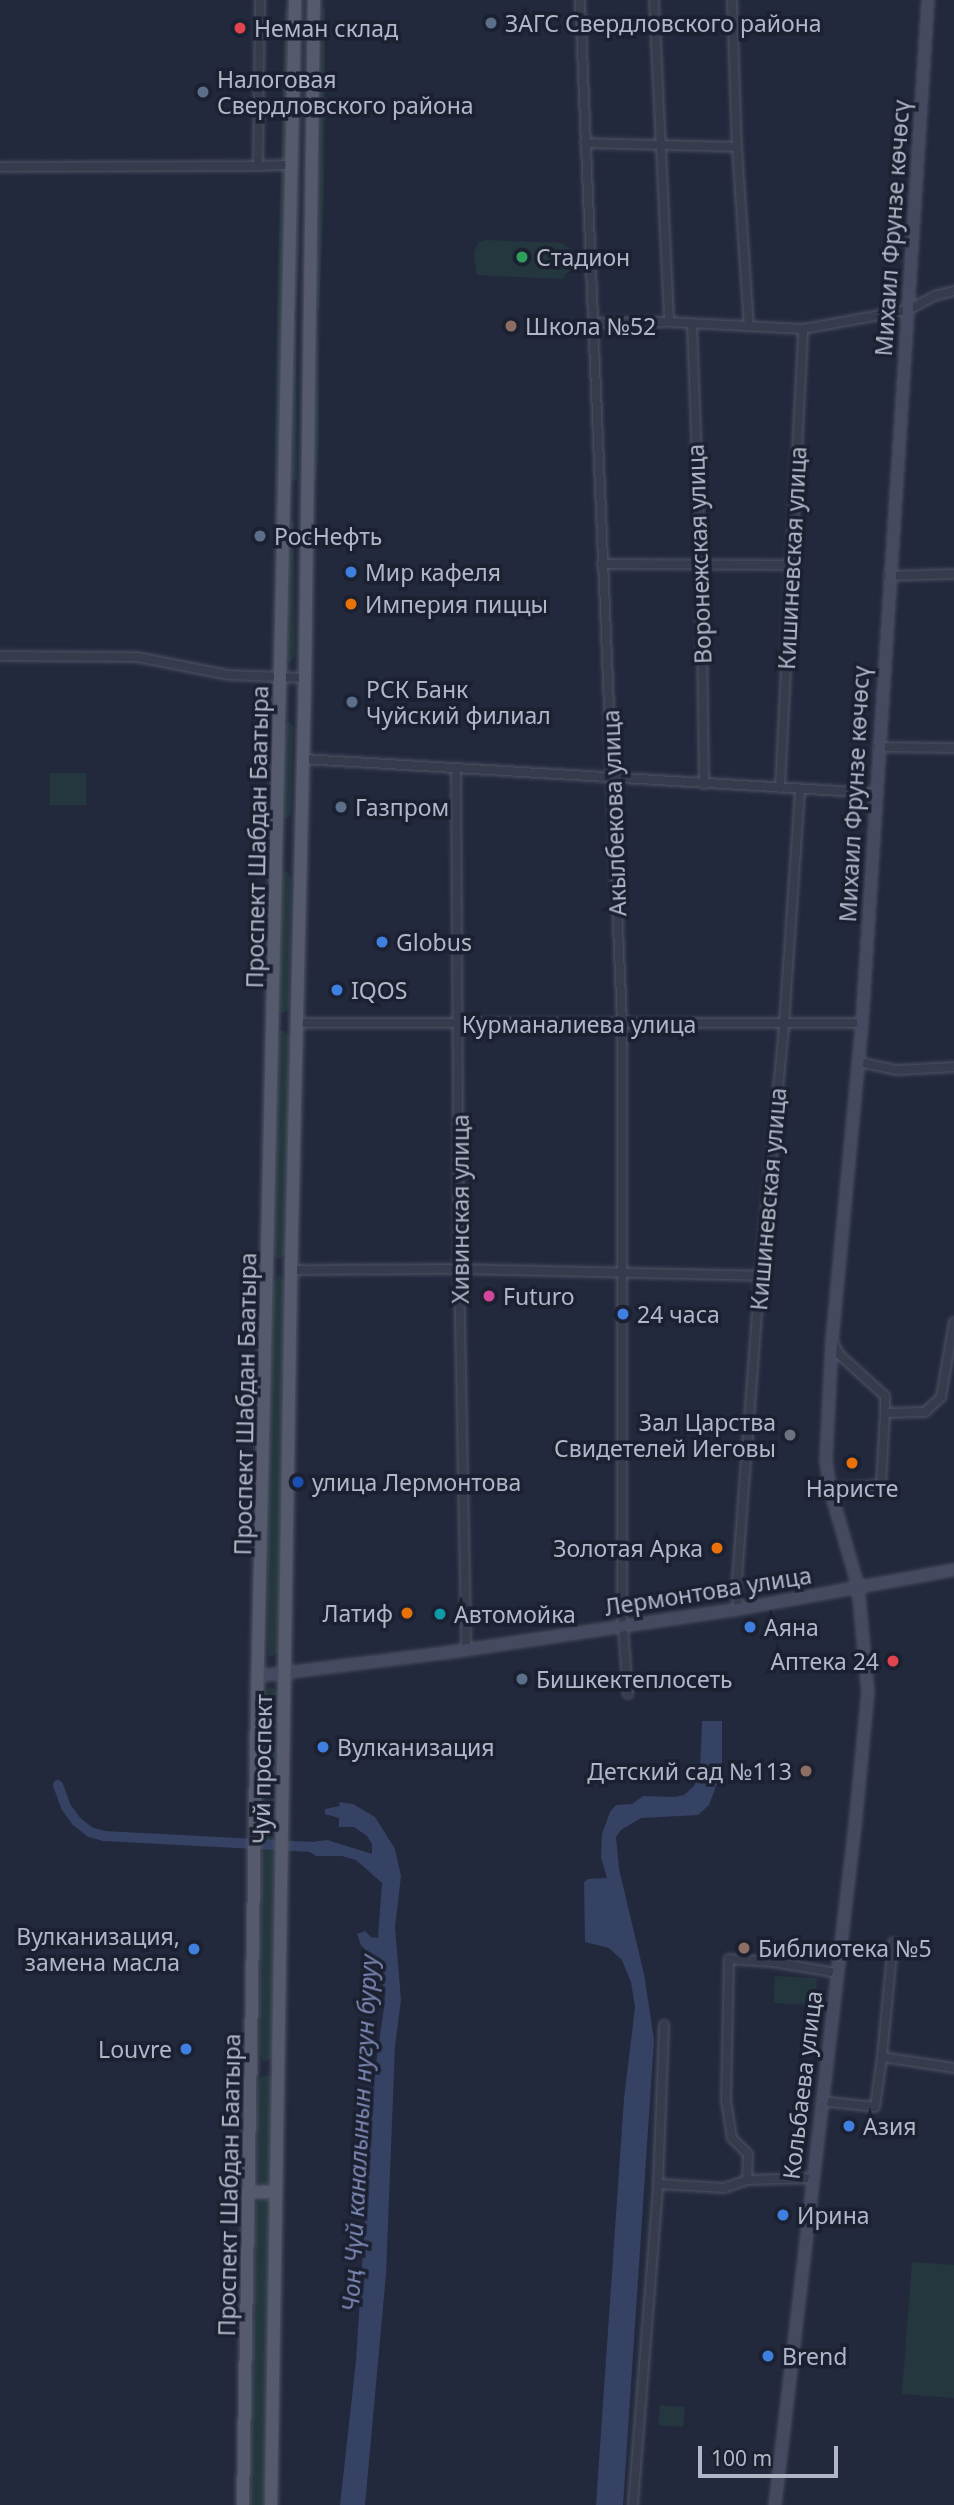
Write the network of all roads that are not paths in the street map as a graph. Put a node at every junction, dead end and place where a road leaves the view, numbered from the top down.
1 (260, 0) edge
2 (295, 0) edge
3 (314, 0) edge
4 (580, 0) edge
5 (654, 0) edge
6 (732, 0) edge
7 (928, 0) edge
8 (585, 143) junction
9 (660, 144) junction
10 (737, 147) junction
11 (292, 165) junction
12 (258, 166) junction
13 (0, 167) edge
14 (954, 291) edge
15 (908, 310) junction
16 (668, 322) junction
17 (594, 323) junction
18 (692, 324) junction
19 (749, 327) junction
20 (803, 329) junction
21 (285, 497) junction
22 (307, 497) junction
23 (602, 564) junction
24 (701, 564) junction
25 (793, 565) junction
26 (954, 574) edge
27 (889, 576) junction
28 (0, 656) edge
29 (281, 678) junction
30 (305, 678) junction
31 (878, 747) junction
32 (954, 748) edge
33 (303, 759) junction
34 (456, 768) junction
35 (613, 778) junction
36 (704, 784) junction
37 (780, 788) junction
38 (800, 789) junction
39 (875, 793) junction
40 (278, 828) junction
41 (302, 829) junction
42 (300, 867) junction
43 (278, 868) junction
44 (274, 1023) junction
45 (297, 1023) junction
46 (460, 1023) junction
47 (862, 1023) junction
48 (622, 1025) junction
49 (784, 1025) junction
50 (859, 1062) junction
51 (954, 1067) edge
52 (269, 1269) junction
53 (459, 1269) junction
54 (291, 1270) junction
55 (623, 1273) junction
56 (760, 1276) junction
57 (954, 1322) edge
58 (832, 1340) junction
59 (885, 1413) junction
60 (830, 1489) junction
61 (954, 1570) edge
62 (858, 1586) junction
63 (739, 1609) junction
64 (623, 1626) junction
65 (467, 1650) junction
66 (285, 1673) junction
67 (259, 1676) junction
68 (628, 1695) dead end
69 (256, 1865) joint
70 (282, 1866) joint
71 (893, 1944) dead end
72 (837, 1973) junction
73 (664, 2025) dead end
74 (881, 2057) junction
75 (278, 2067) junction
76 (253, 2068) junction
77 (954, 2068) edge
78 (821, 2101) junction
79 (813, 2178) junction
80 (747, 2180) junction
81 (658, 2184) junction
82 (250, 2192) junction
83 (276, 2192) junction
84 (243, 2505) edge
85 (271, 2505) edge
86 (633, 2505) edge
87 (775, 2505) edge

1 - 12 street
2 - 11 main road, Проспект Шабдан Баатыра
3 - 22 main road, Проспект Шабдан Баатыра
4 - 8 street, Акылбекова улица
5 - 9 street
6 - 10 street
7 - 15 main road, Михаил Фрунзе көчөсү
8 - 9 street
8 - 17 street, Акылбекова улица
9 - 10 street
9 - 16 street
10 - 19 street
11 - 12 street
11 - 21 main road, Проспект Шабдан Баатыра
12 - 13 street
14 - 15 street
15 - 20 street
15 - 27 main road, Михаил Фрунзе көчөсү
16 - 17 street
16 - 18 street
17 - 23 street, Акылбекова улица
18 - 19 street
18 - 24 street, Воронежская улица
19 - 20 street
20 - 25 street, Кишиневская улица
21 - 22 main road
21 - 29 main road, Проспект Шабдан Баатыра
22 - 30 main road, Проспект Шабдан Баатыра
23 - 24 street
23 - 35 street, Акылбекова улица
24 - 25 street
24 - 36 street, Воронежская улица
25 - 37 street, Кишиневская улица
26 - 27 street
27 - 31 main road, Михаил Фрунзе көчөсү
28 - 29 street
29 - 30 street
29 - 40 main road, Проспект Шабдан Баатыра
30 - 33 main road, Проспект Шабдан Баатыра
31 - 32 street
31 - 39 main road, Михаил Фрунзе көчөсү
33 - 34 street
33 - 41 main road, Проспект Шабдан Баатыра
34 - 35 street
34 - 46 street, Хивинская улица
35 - 36 street
35 - 48 street, Акылбекова улица
36 - 37 street
37 - 38 street
38 - 39 street
38 - 49 street, Кишиневская улица
39 - 47 main road, Михаил Фрунзе көчөсү
40 - 41 main road
40 - 43 main road, Проспект Шабдан Баатыра
41 - 42 main road, Проспект Шабдан Баатыра
42 - 43 main road
42 - 45 main road, Проспект Шабдан Баатыра
43 - 44 main road, Проспект Шабдан Баатыра
44 - 45 main road
44 - 52 main road, Проспект Шабдан Баатыра
45 - 46 street, Курманалиева улица
45 - 54 main road, Проспект Шабдан Баатыра
46 - 48 street, Курманалиева улица
46 - 53 street, Хивинская улица
47 - 49 street, Курманалиева улица
47 - 50 main road, Михаил Фрунзе көчөсү
48 - 49 street, Курманалиева улица
48 - 55 street, Акылбекова улица
49 - 56 street, Кишиневская улица
50 - 51 street
50 - 58 main road, Михаил Фрунзе көчөсү
52 - 54 main road
52 - 67 main road, Проспект Шабдан Баатыра
53 - 54 street
53 - 55 street
53 - 65 street, Хивинская улица
54 - 66 main road, Проспект Шабдан Баатыра
55 - 56 street
55 - 64 street, Акылбекова улица
56 - 63 street, Кишиневская улица
57 - 59 street
58 - 59 street
58 - 60 main road, Михаил Фрунзе көчөсү
59 - 60 street
60 - 62 main road, Михаил Фрунзе көчөсү
61 - 62 main road, Лермонтова улица
62 - 63 main road, Лермонтова улица
62 - 72 main road, Кольбаева улица
63 - 64 main road, Лермонтова улица
64 - 65 main road, Лермонтова улица
64 - 68 street, Акылбекова улица
65 - 66 main road, Лермонтова улица
66 - 67 main road, Лермонтова улица
66 - 70 main road, Чуй проспект
67 - 69 main road, Чуй проспект
69 - 76 main road, Проспект Шабдан Баатыра
70 - 75 main road, Проспект Шабдан Баатыра
71 - 74 street
72 - 78 main road, Кольбаева улица
72 - 80 street
73 - 81 street
74 - 77 street
74 - 78 street
75 - 76 main road
75 - 83 main road, Проспект Шабдан Баатыра
76 - 82 main road, Проспект Шабдан Баатыра
78 - 79 main road, Кольбаева улица
79 - 80 street
79 - 87 main road, Кольбаева улица
80 - 81 street
81 - 86 street
82 - 83 main road
82 - 84 main road, Проспект Шабдан Баатыра
83 - 85 main road, Проспект Шабдан Баатыра

